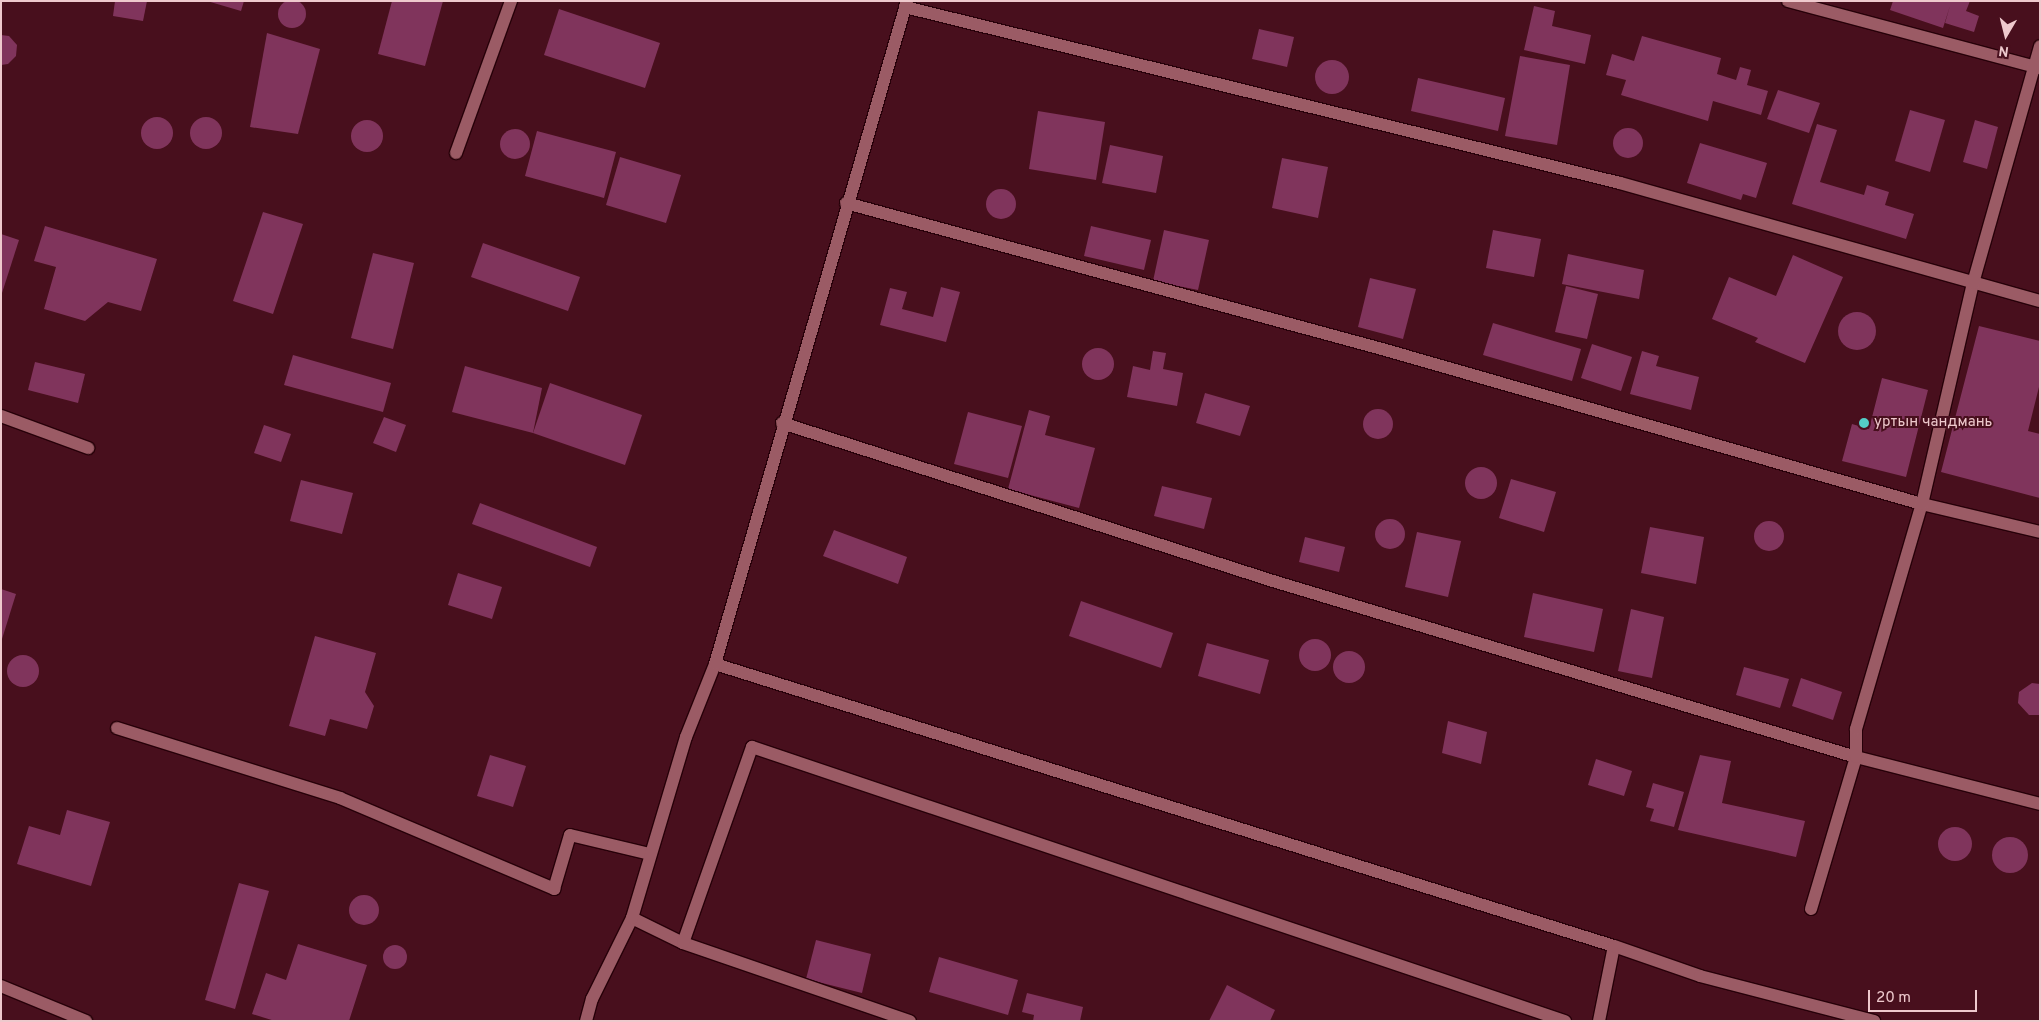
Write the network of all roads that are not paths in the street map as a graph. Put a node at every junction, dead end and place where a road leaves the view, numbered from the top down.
1 (511, 1) edge
2 (1788, 1) edge
3 (906, 4) edge
4 (2040, 46) edge
5 (2037, 68) edge
6 (456, 153) dead end
7 (846, 203) junction
8 (1973, 283) junction
9 (2040, 301) edge
10 (1, 416) edge
11 (782, 424) junction
12 (88, 448) dead end
13 (1922, 504) junction
14 (2040, 532) edge
15 (715, 664) junction
16 (117, 728) dead end
17 (1856, 757) junction
18 (2040, 804) edge
19 (650, 854) junction
20 (1811, 909) dead end
21 (632, 918) junction
22 (683, 943) junction
23 (1614, 946) junction
24 (1, 986) edge
25 (86, 1021) edge
26 (586, 1021) edge
27 (910, 1021) edge
28 (1565, 1021) edge
29 (1599, 1021) edge
30 (1874, 1021) edge

1 - 6 street
2 - 5 street
3 - 7 street
3 - 8 street
4 - 5 street
5 - 8 street
7 - 11 street
7 - 13 street
8 - 9 street
8 - 13 street
10 - 12 street
11 - 15 street
11 - 17 street
13 - 14 street
13 - 17 street
15 - 19 street
15 - 23 street
16 - 19 street
17 - 18 street
17 - 20 street
19 - 21 street
21 - 22 street
21 - 26 street
22 - 27 street
22 - 28 street
23 - 29 street
23 - 30 street
24 - 25 street

